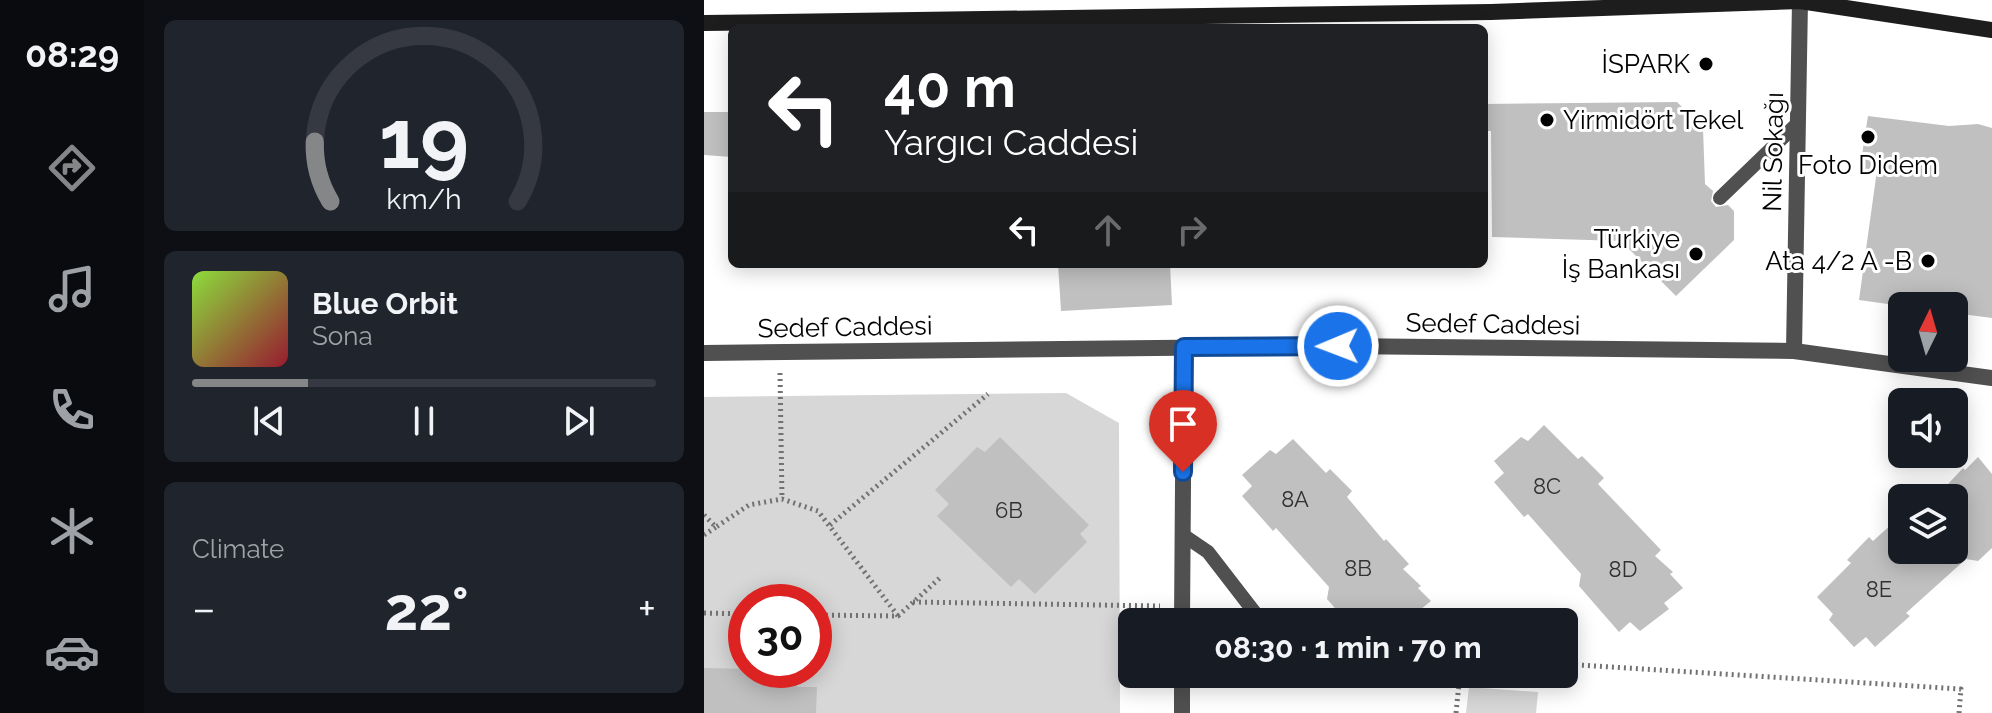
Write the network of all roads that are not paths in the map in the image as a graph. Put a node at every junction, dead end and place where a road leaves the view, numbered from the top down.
1 (1800, 1) edge
2 (704, 23) edge
3 (1992, 30) edge
4 (1798, 123) junction
5 (1720, 198) dead end
6 (1184, 347) junction
7 (1794, 351) junction
8 (704, 353) edge
9 (1992, 378) edge
10 (1183, 535) junction
11 (1182, 608) edge
12 (1251, 608) edge
13 (1182, 688) edge
14 (1182, 713) edge

1 - 2 main road
1 - 3 main road
1 - 4 street, Nil Sokağı
4 - 5 lane
4 - 7 street, Nil Sokağı
6 - 7 street, Sedef Caddesi
6 - 8 street, Sedef Caddesi
6 - 10 street
7 - 9 street, Sedef Caddesi
10 - 11 street
10 - 12 lane
13 - 14 street

